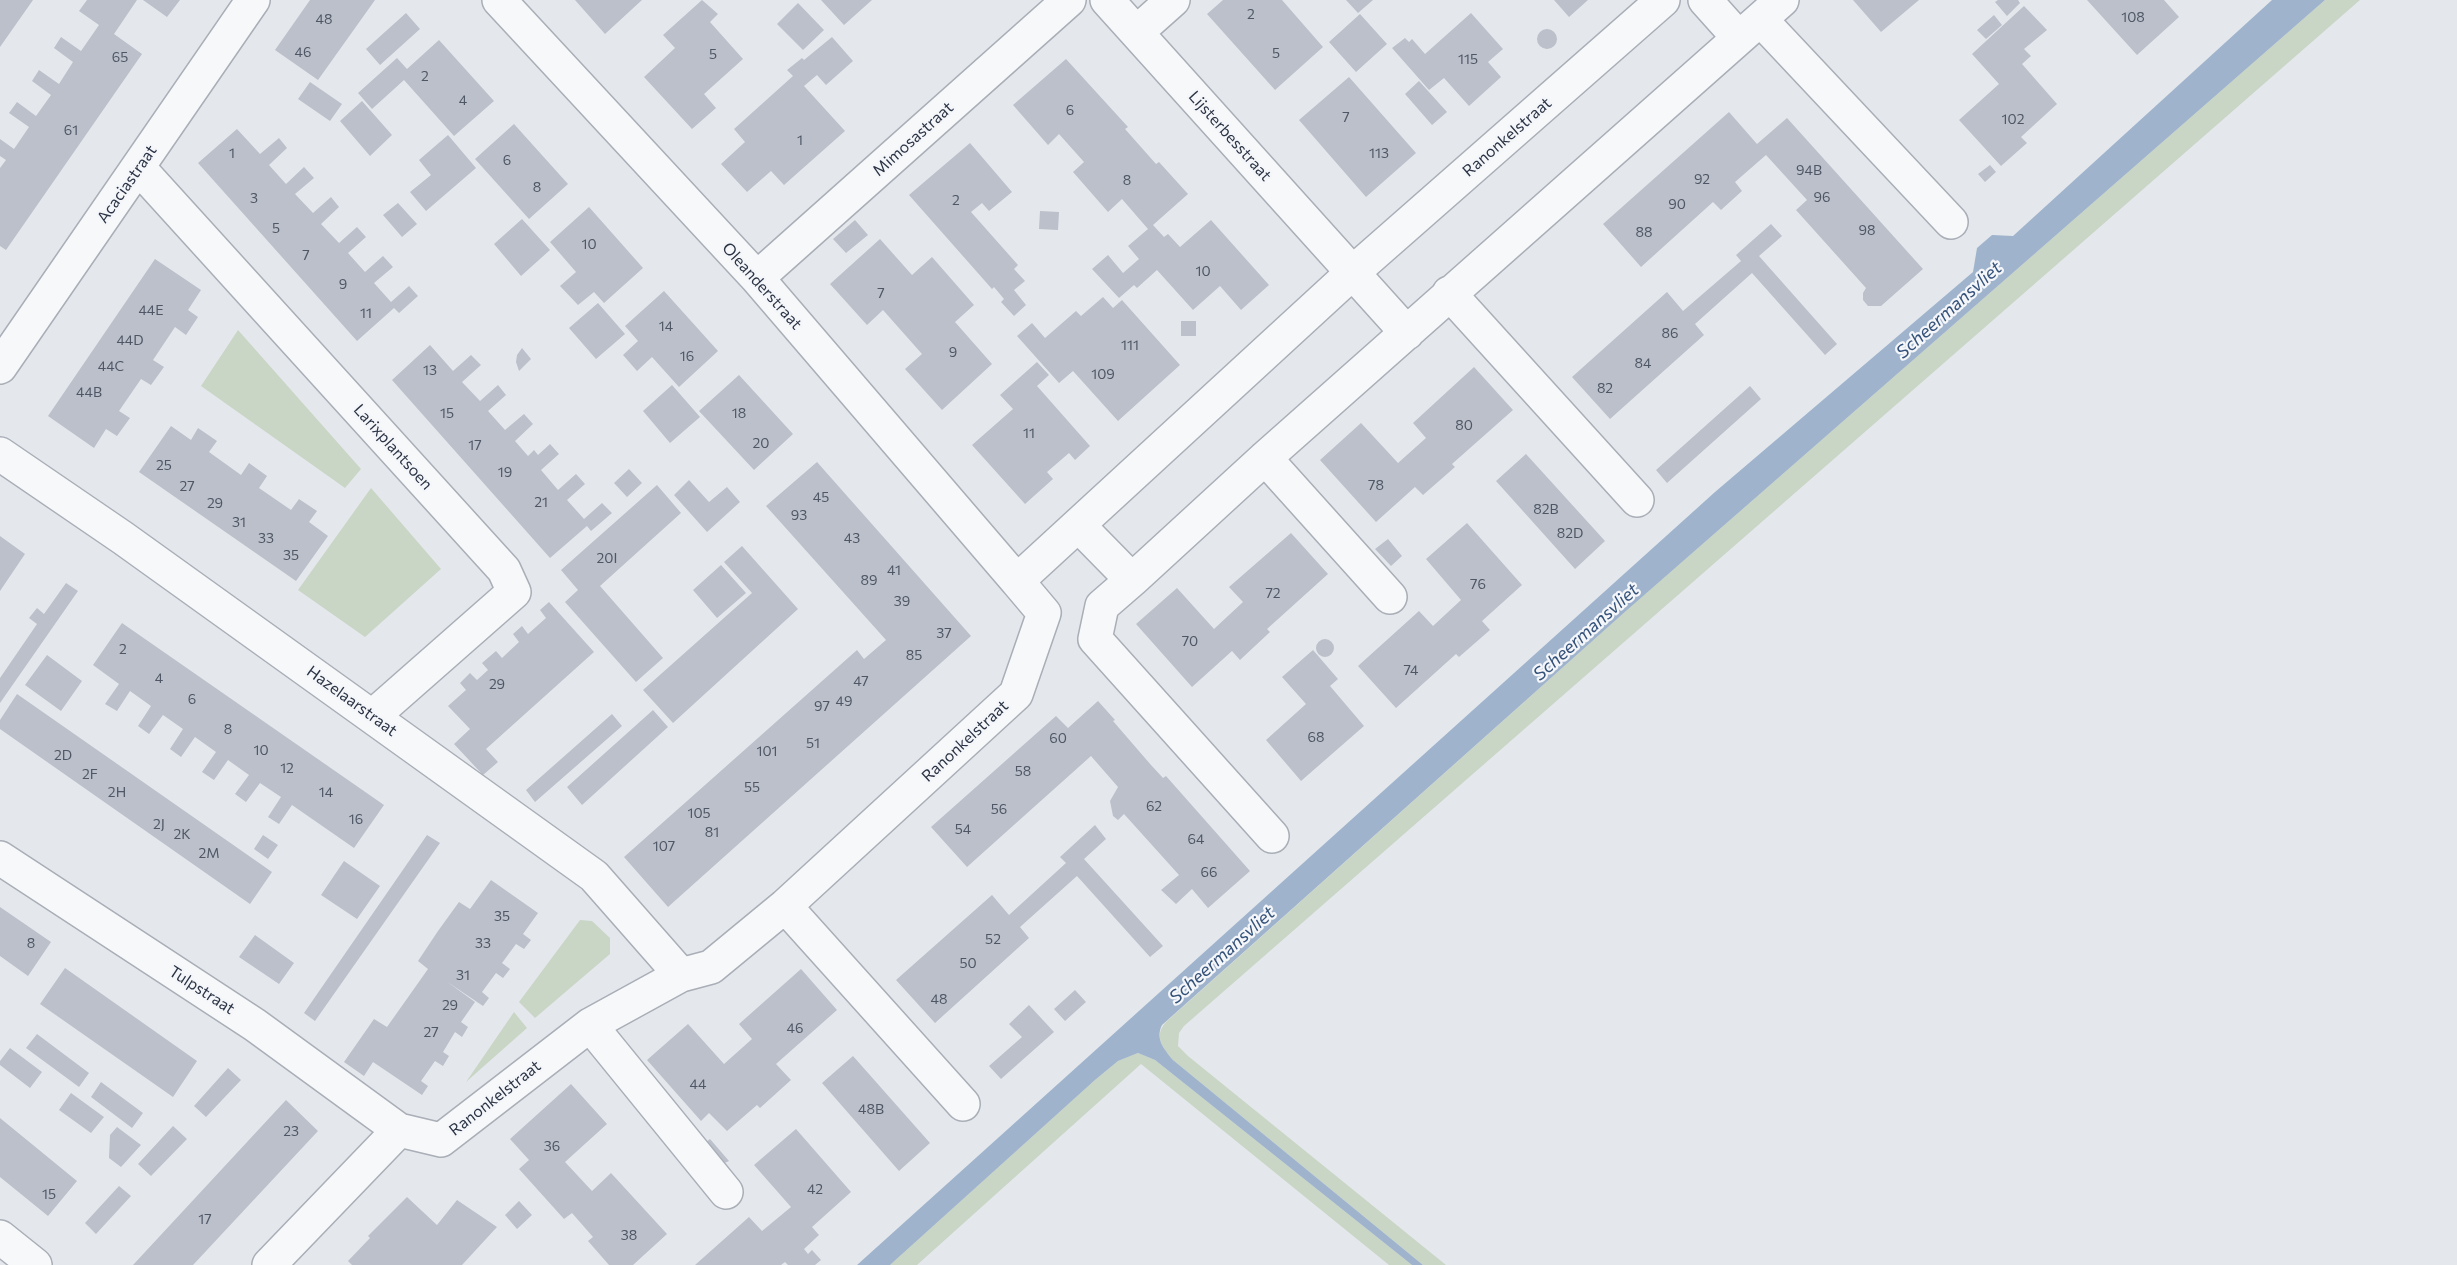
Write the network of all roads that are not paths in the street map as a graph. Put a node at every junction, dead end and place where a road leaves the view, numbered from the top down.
1 (253, 0) edge
2 (499, 0) edge
3 (1069, 0) edge
4 (1107, 0) edge
5 (1173, 0) edge
6 (1663, 0) edge
7 (1705, 0) edge
8 (1761, 19) edge
9 (1137, 32) junction
10 (138, 167) junction
11 (1951, 222) dead end
12 (1352, 274) junction
13 (757, 279) junction
14 (1449, 293) junction
15 (1407, 333) junction
16 (0, 367) edge
17 (0, 454) edge
18 (1265, 458) junction
19 (1637, 500) dead end
20 (1079, 526) junction
21 (1132, 580) junction
22 (1017, 581) junction
23 (1390, 597) dead end
24 (373, 716) junction
25 (1272, 836) dead end
26 (0, 858) edge
27 (785, 906) junction
28 (681, 975) junction
29 (590, 1025) junction
30 (963, 1104) dead end
31 (399, 1130) junction
32 (726, 1192) dead end
33 (0, 1237) edge
34 (35, 1265) edge
35 (269, 1265) edge

1 - 10 street, Acaciastraat
2 - 13 street, Oleanderstraat
3 - 13 street, Mimosastraat
4 - 9 street, Lijsterbesstraat
5 - 9 street
6 - 12 street, Ranonkelstraat
7 - 8 street
8 - 11 street
8 - 14 street
9 - 12 street, Lijsterbesstraat
10 - 16 street, Acaciastraat
10 - 24 street, Larixplantsoen
12 - 15 street
12 - 20 street, Ranonkelstraat
13 - 22 street, Oleanderstraat
14 - 15 street
14 - 19 street
15 - 18 street
17 - 24 street, Hazelaarstraat
18 - 21 street
18 - 23 street
20 - 21 street
20 - 22 street, Ranonkelstraat
21 - 25 street
22 - 27 street, Ranonkelstraat
24 - 28 street, Hazelaarstraat
26 - 31 street, Tulpstraat
27 - 28 street, Ranonkelstraat
27 - 30 street
28 - 29 street, Ranonkelstraat
29 - 31 street, Ranonkelstraat
29 - 32 street
31 - 35 street
33 - 34 street

